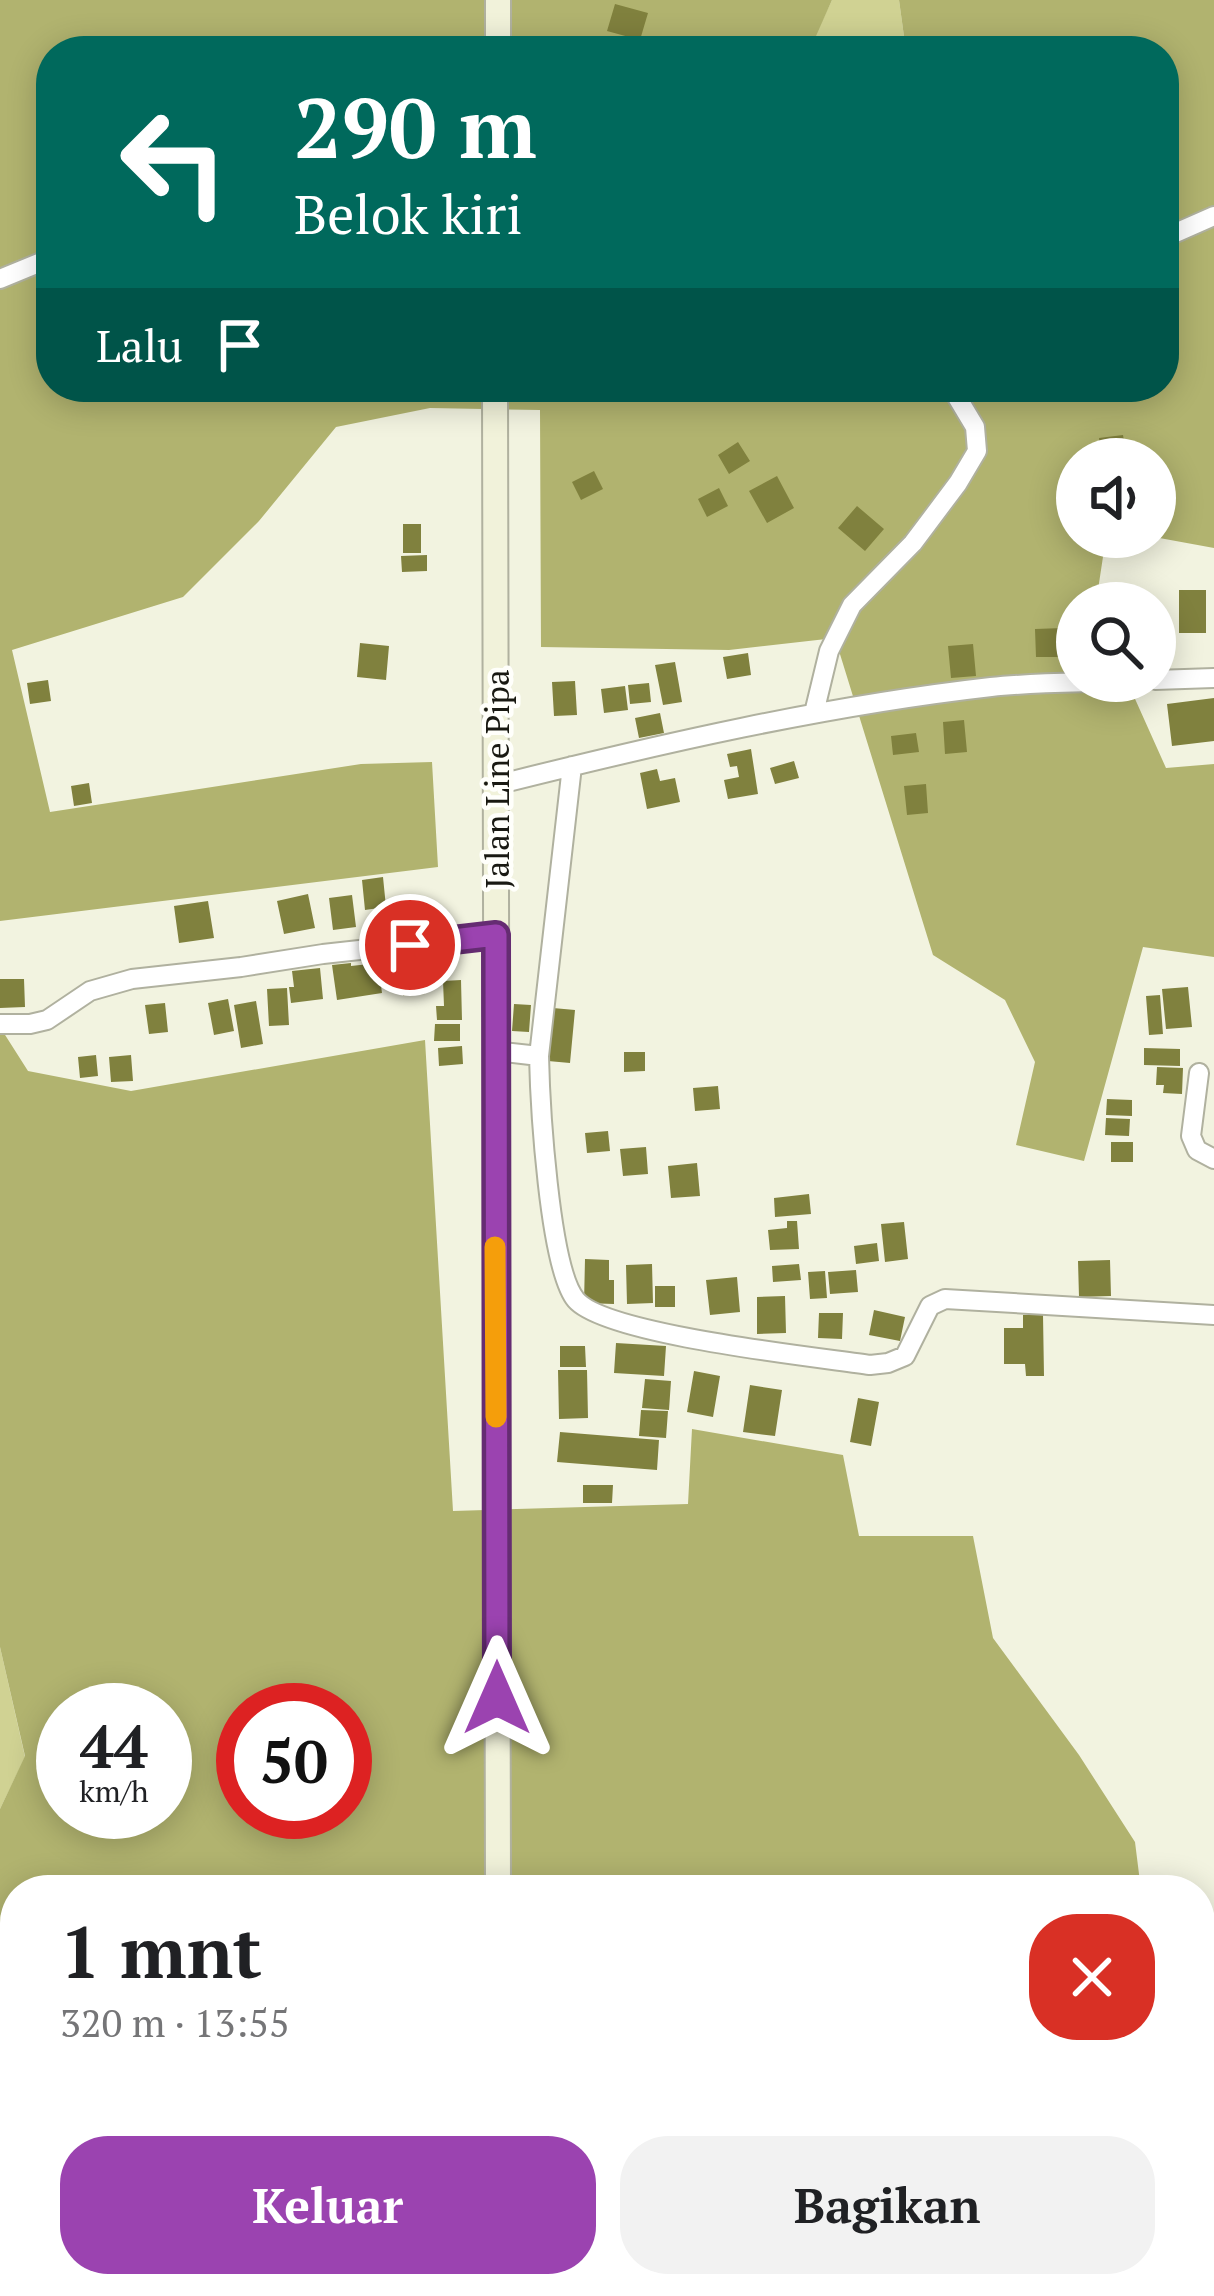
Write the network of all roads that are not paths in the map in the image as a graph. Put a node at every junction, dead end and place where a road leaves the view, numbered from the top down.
1 (498, 0) edge
2 (498, 36) edge
3 (1214, 216) edge
4 (1179, 231) edge
5 (36, 264) edge
6 (0, 279) edge
7 (495, 402) edge
8 (960, 402) edge
9 (1214, 678) edge
10 (1176, 679) edge
11 (1056, 684) edge
12 (814, 713) junction
13 (572, 766) junction
14 (496, 785) junction
15 (496, 935) junction
16 (0, 1024) edge
17 (494, 1051) junction
18 (539, 1055) junction
19 (1199, 1073) dead end
20 (1214, 1159) edge
21 (1214, 1315) edge
22 (497, 1875) edge

1 - 2 main road
3 - 4 street
5 - 6 street
7 - 14 main road, Jalan Line Pipa
8 - 12 street
9 - 10 street
11 - 12 street
12 - 13 street
13 - 14 street
13 - 18 street
14 - 15 main road, Jalan Line Pipa
15 - 16 street
15 - 17 main road, Jalan Line Pipa
17 - 18 street
17 - 22 main road, Jalan Line Pipa
18 - 21 street
19 - 20 street

